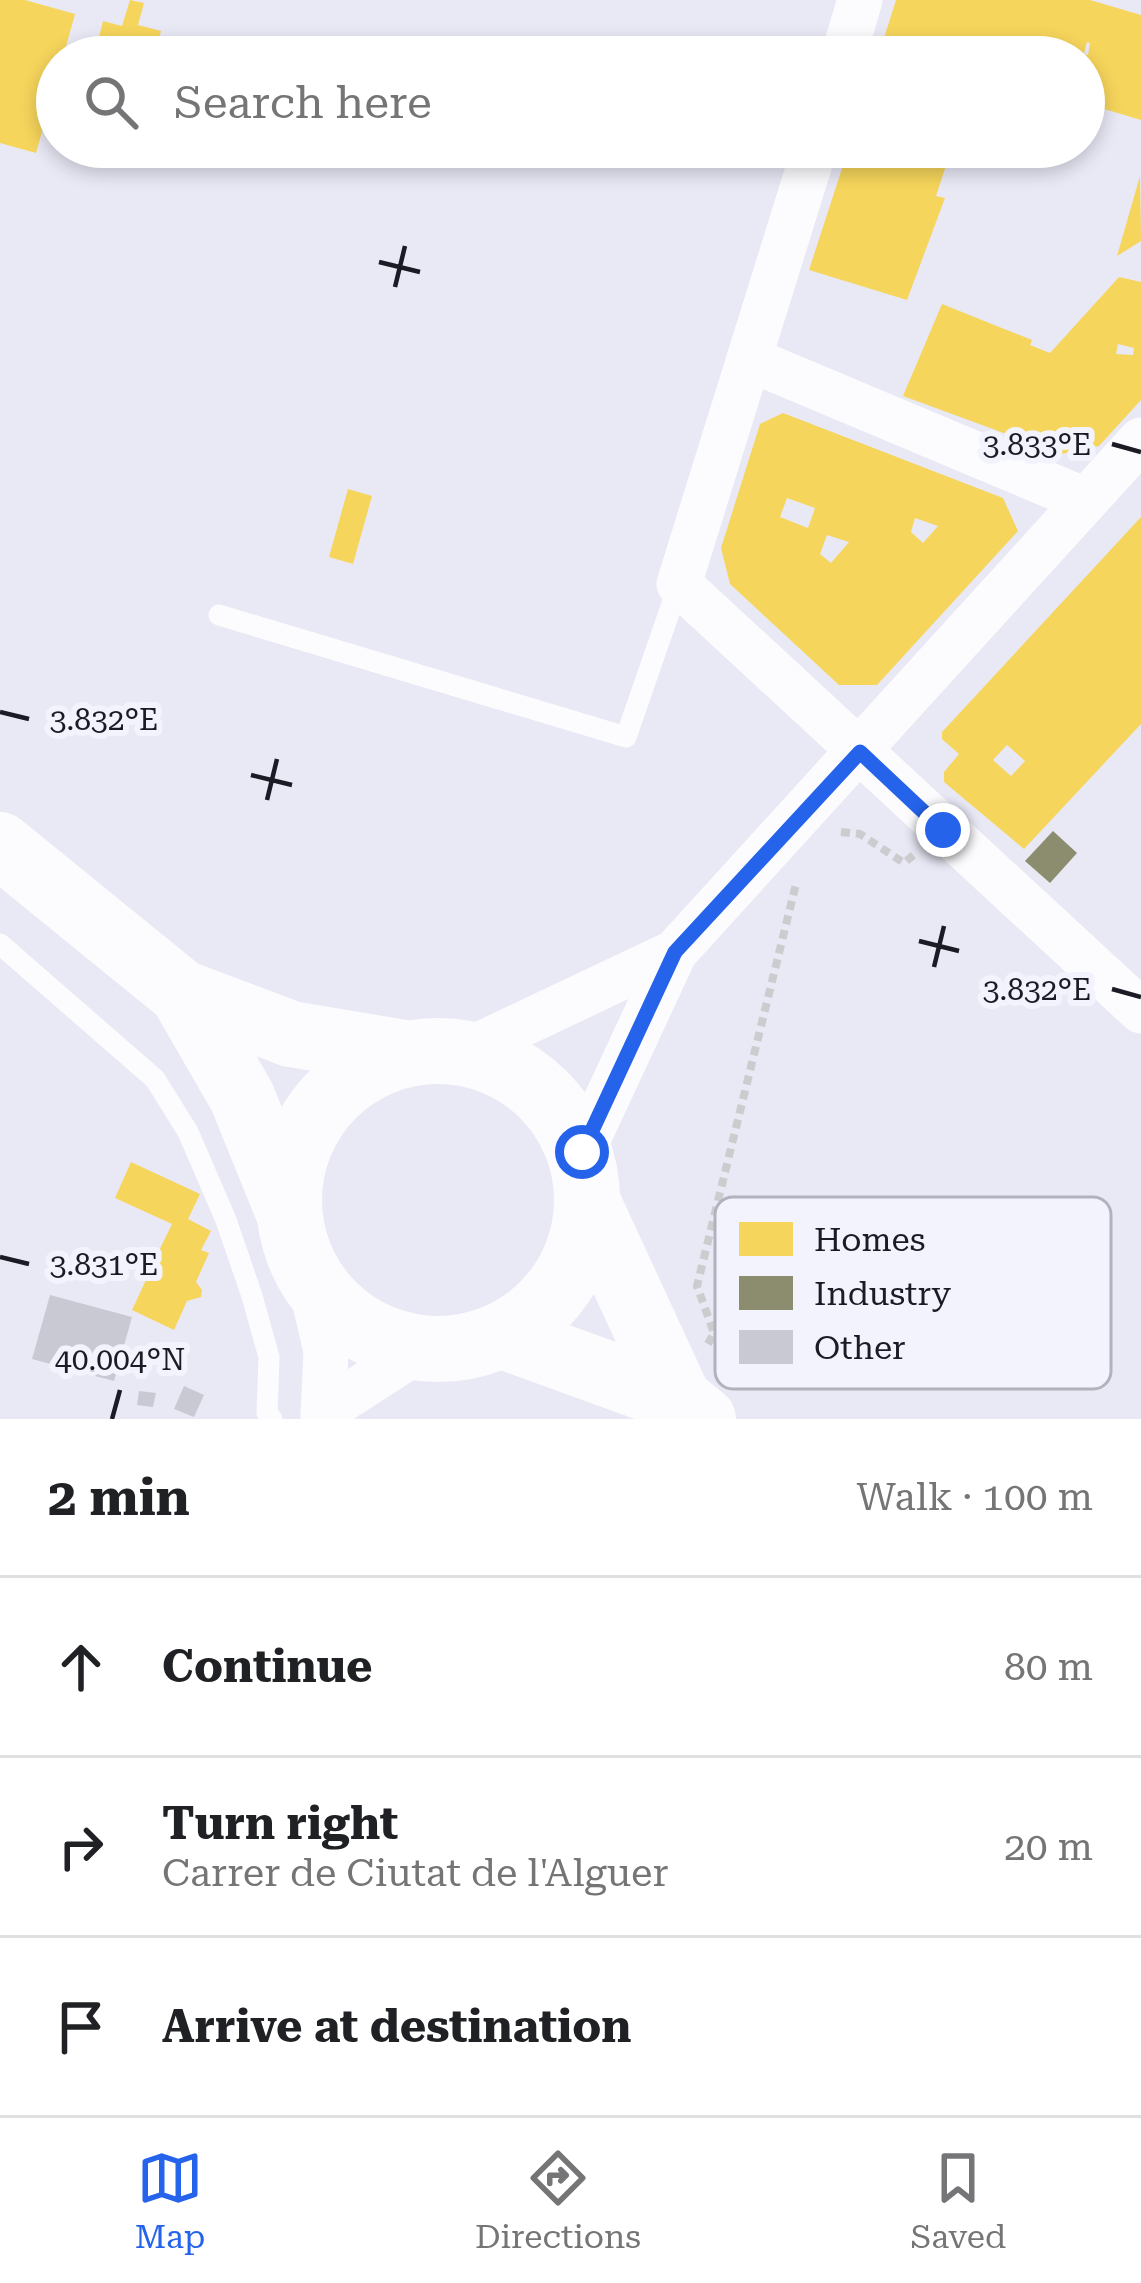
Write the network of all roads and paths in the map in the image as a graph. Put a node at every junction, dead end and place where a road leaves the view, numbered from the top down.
1 (860, 0) edge
2 (849, 36) edge
3 (808, 168) edge
4 (749, 359) junction
5 (1141, 440) edge
6 (1085, 500) junction
7 (679, 584) junction
8 (219, 614) dead end
9 (860, 752) junction
10 (943, 830) junction
11 (830, 831) dead end
12 (0, 845) edge
13 (799, 870) dead end
14 (0, 944) edge
15 (675, 952) junction
16 (182, 993) junction
17 (1141, 1010) edge
18 (435, 1052) junction
19 (585, 1179) junction
20 (719, 1197) edge
21 (290, 1213) junction
22 (715, 1213) edge
23 (309, 1278) junction
24 (503, 1336) junction
25 (419, 1350) junction
26 (691, 1409) edge
27 (322, 1416) edge
28 (272, 1419) edge

1 - 2 street
3 - 4 street
4 - 6 street
4 - 7 street
5 - 6 street
6 - 9 street
7 - 8 lane
7 - 9 street
9 - 10 street
9 - 15 street
10 - 11 path
10 - 17 street
12 - 16 main road
13 - 20 path
14 - 28 lane
15 - 18 street
15 - 19 street
16 - 18 main road
16 - 21 main road
18 - 19 main road
18 - 21 main road
19 - 24 main road
19 - 26 main road
21 - 23 main road
22 - 26 path
23 - 25 main road
23 - 27 street
24 - 25 main road
24 - 26 main road
25 - 27 street

